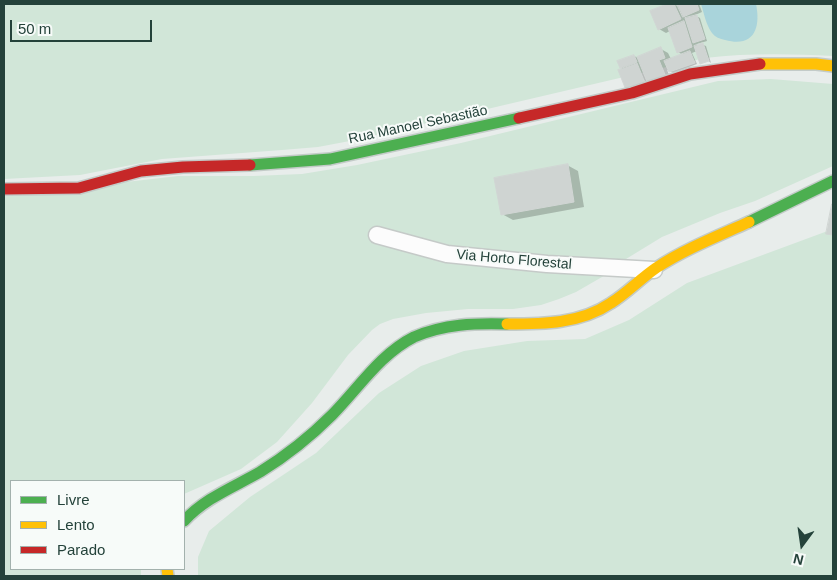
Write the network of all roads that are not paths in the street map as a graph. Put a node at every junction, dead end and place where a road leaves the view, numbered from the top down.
1 (833, 66) edge
2 (833, 181) edge
3 (4, 189) edge
4 (378, 235) dead end
5 (654, 270) junction
6 (185, 521) edge

1 - 3 street, Rua Manoel Sebastião
2 - 5 street
4 - 5 street, Via Horto Florestal
5 - 6 street

